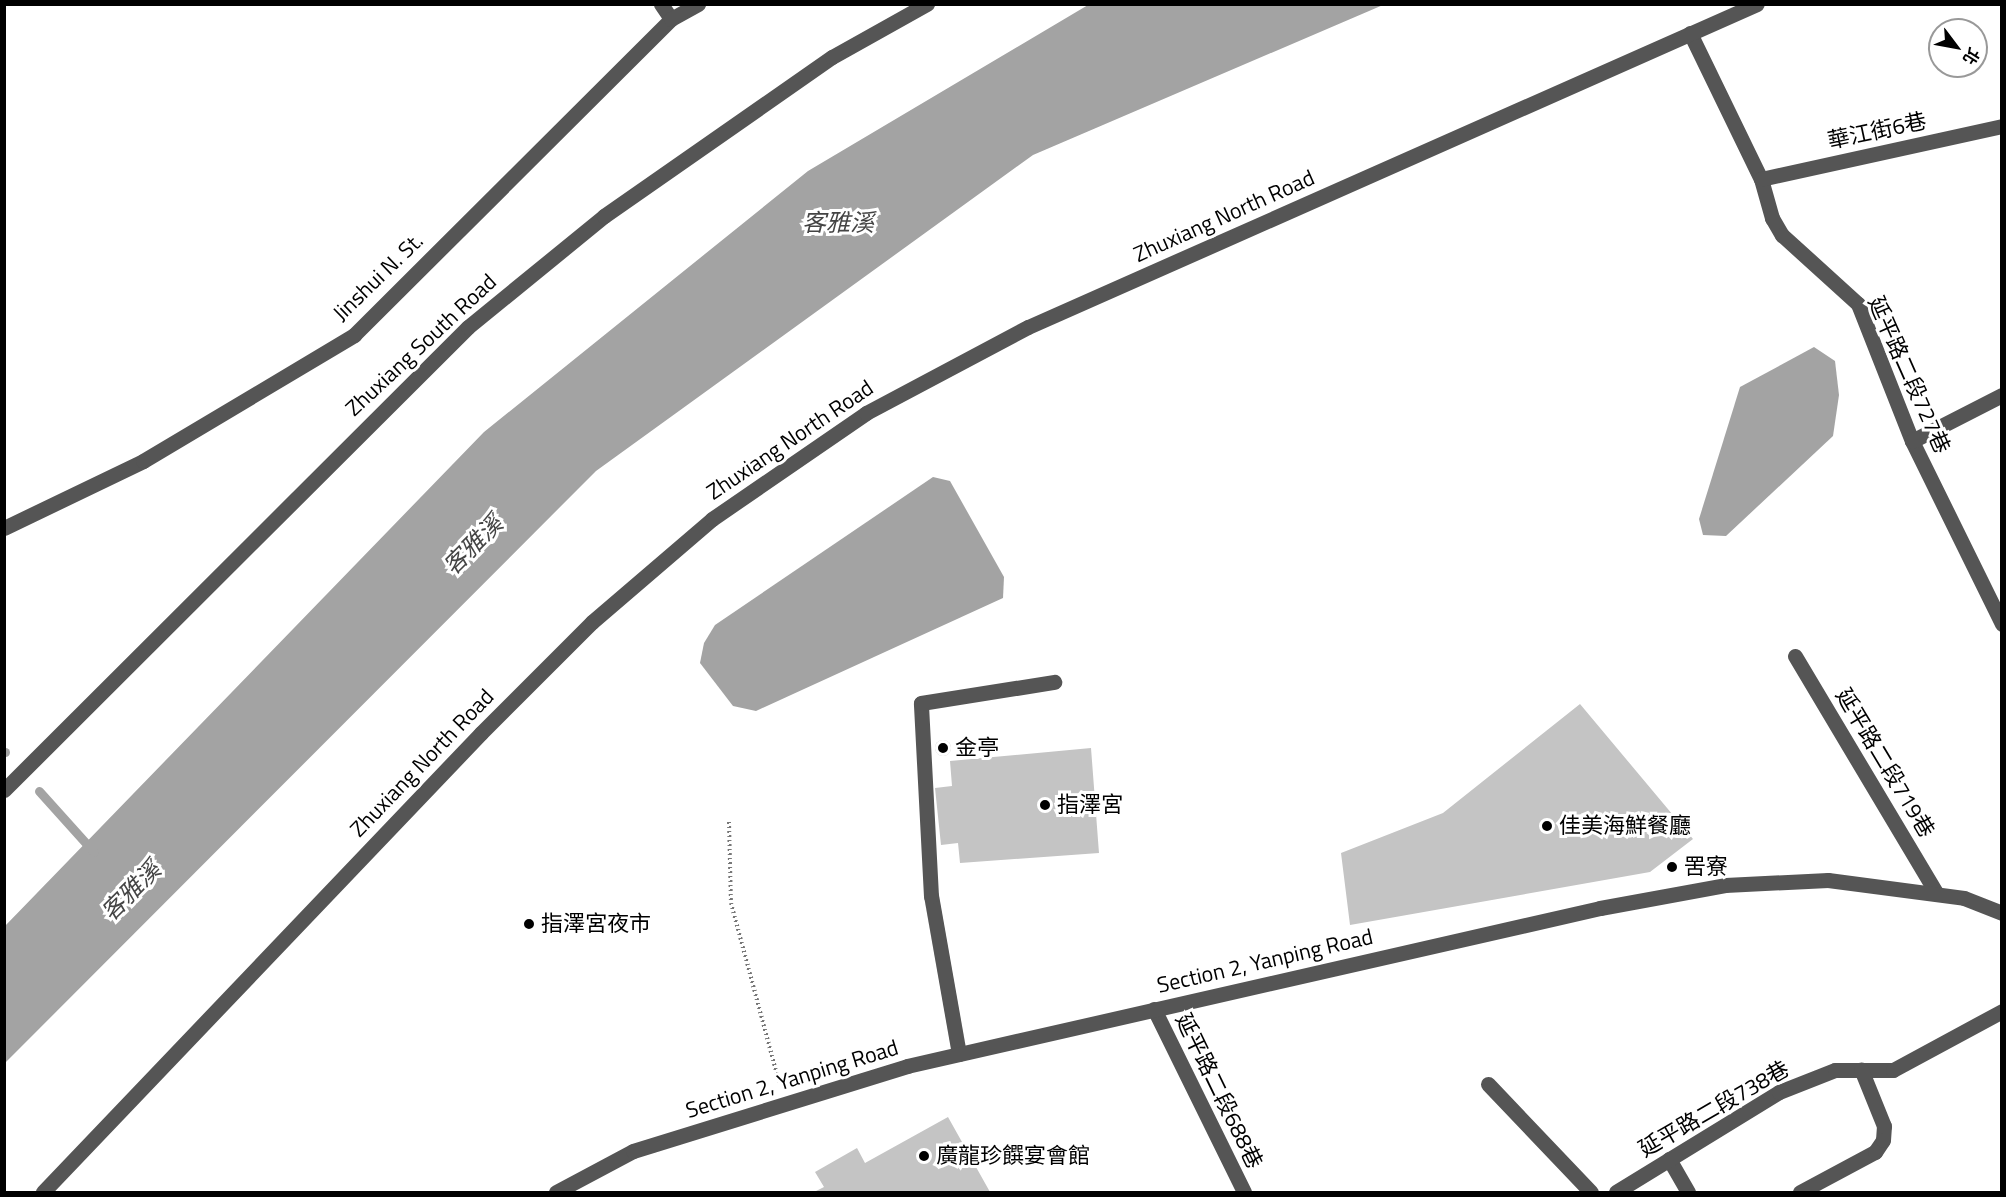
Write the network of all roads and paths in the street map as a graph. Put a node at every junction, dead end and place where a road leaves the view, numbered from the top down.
1 (661, 4) edge
2 (698, 4) edge
3 (927, 4) edge
4 (1757, 4) edge
5 (671, 19) junction
6 (1690, 33) junction
7 (2001, 126) edge
8 (1761, 179) junction
9 (2001, 395) edge
10 (1912, 441) junction
11 (4, 528) edge
12 (2001, 624) edge
13 (1795, 656) dead end
14 (1054, 682) dead end
15 (4, 790) edge
16 (729, 822) dead end
17 (1936, 894) junction
18 (2001, 913) edge
19 (1154, 1009) junction
20 (2001, 1011) edge
21 (959, 1054) junction
22 (1861, 1069) junction
23 (1488, 1084) dead end
24 (785, 1104) junction
25 (1669, 1160) junction
26 (43, 1192) edge
27 (556, 1192) edge
28 (1244, 1192) edge
29 (1591, 1192) edge
30 (1616, 1192) edge
31 (1688, 1192) edge
32 (1800, 1192) edge

1 - 5 street
2 - 5 street, Jinshui N. St.
3 - 15 street, Zhuxiang South Road
4 - 6 street, Zhuxiang North Road
5 - 11 street, Jinshui N. St.
6 - 8 street, 延平路二段727巷
6 - 26 street, Zhuxiang North Road
7 - 8 street, 華江街6巷
8 - 10 street, 延平路二段727巷
9 - 10 street
10 - 12 street, 延平路二段727巷
13 - 17 street, 延平路二段719巷
14 - 21 street
16 - 24 path
17 - 18 street, Section 2, Yanping Road
17 - 19 street, Section 2, Yanping Road
19 - 21 street, Section 2, Yanping Road
19 - 28 street, 延平路二段688巷
20 - 22 street, 延平路二段738巷
21 - 24 street, Section 2, Yanping Road
22 - 25 street, 延平路二段738巷
22 - 32 street
23 - 29 street
24 - 27 street, Section 2, Yanping Road
25 - 30 street, 延平路二段738巷
25 - 31 street

